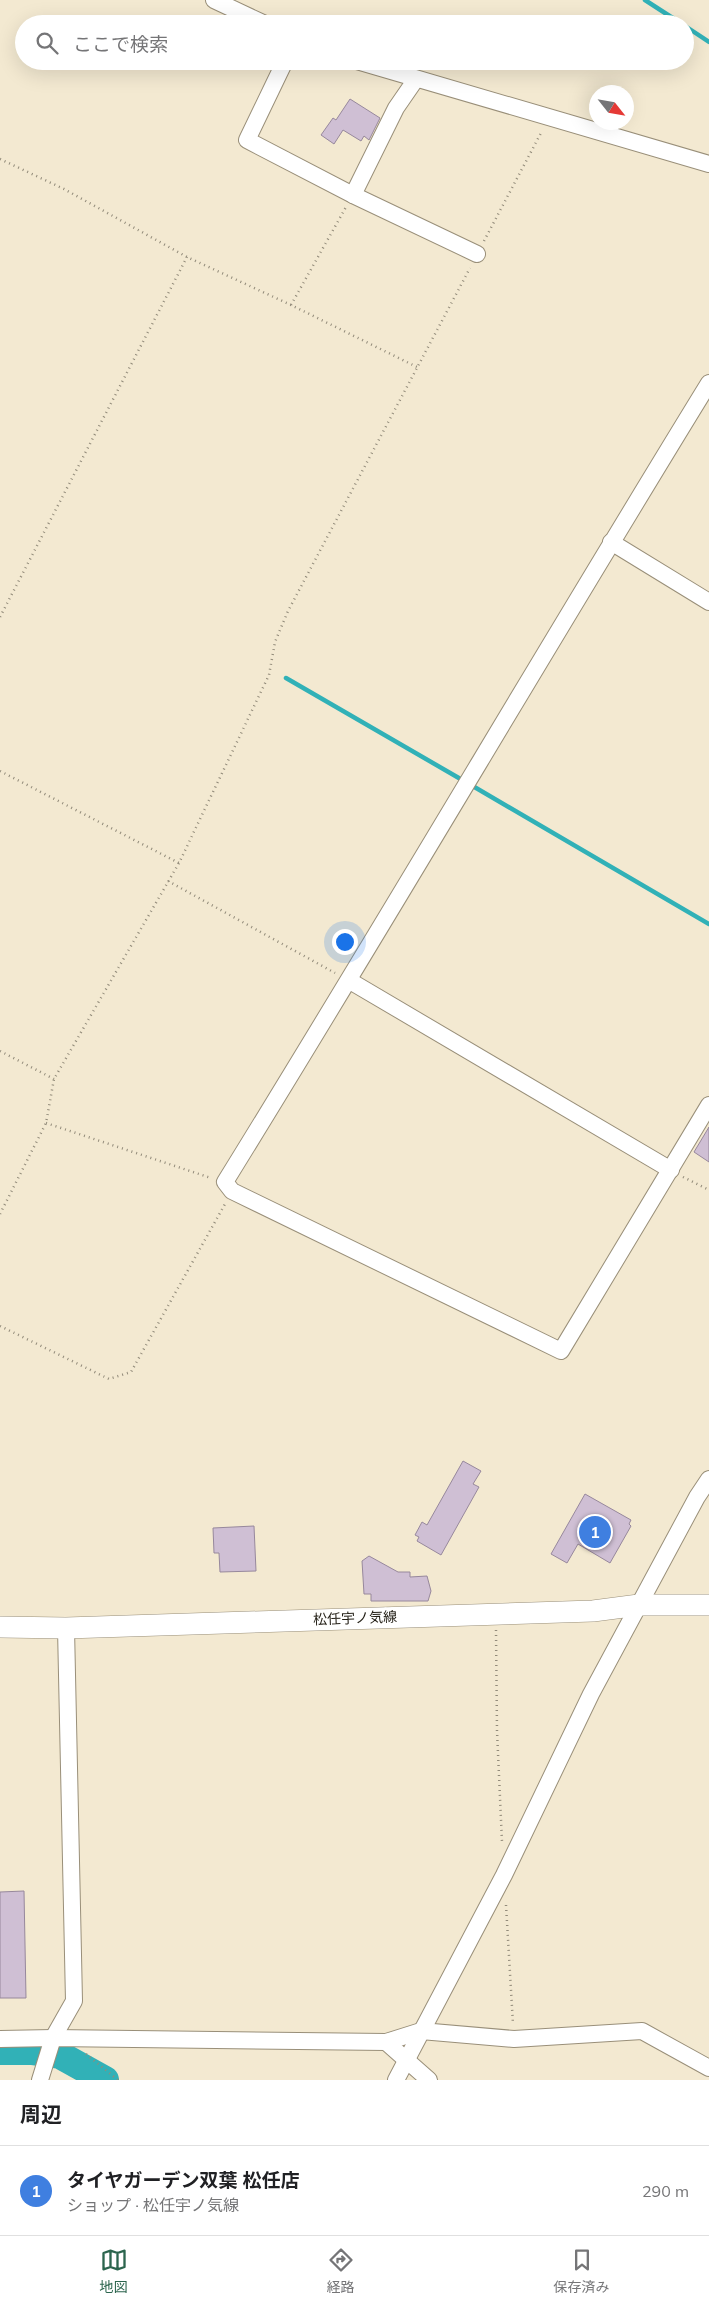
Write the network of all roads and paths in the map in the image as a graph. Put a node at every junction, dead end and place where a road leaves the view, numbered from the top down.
1 (214, 0) edge
2 (246, 15) edge
3 (281, 70) edge
4 (386, 70) edge
5 (416, 79) junction
6 (549, 118) junction
7 (0, 159) edge
8 (709, 164) edge
9 (353, 195) junction
10 (477, 254) junction
11 (187, 257) junction
12 (291, 305) junction
13 (417, 367) junction
14 (709, 383) edge
15 (611, 542) junction
16 (709, 602) edge
17 (0, 617) edge
18 (0, 771) edge
19 (179, 862) junction
20 (168, 881) junction
21 (350, 981) junction
22 (0, 1052) edge
23 (54, 1079) junction
24 (709, 1105) edge
25 (46, 1123) junction
26 (671, 1170) junction
27 (229, 1186) junction
28 (709, 1190) edge
29 (0, 1214) edge
30 (0, 1326) edge
31 (709, 1478) edge
32 (638, 1605) junction
33 (709, 1605) edge
34 (495, 1614) junction
35 (0, 1627) edge
36 (66, 1628) junction
37 (504, 1875) junction
38 (506, 1904) dead end
39 (422, 2031) junction
40 (0, 2039) edge
41 (514, 2039) junction
42 (386, 2042) junction
43 (50, 2048) junction
44 (85, 2053) dead end
45 (406, 2060) junction
46 (709, 2068) edge
47 (40, 2080) edge
48 (118, 2080) edge
49 (396, 2080) edge
50 (429, 2080) edge

1 - 2 street
3 - 9 street
4 - 5 street
5 - 6 street
5 - 9 street
6 - 8 street
6 - 10 path
7 - 11 path
9 - 10 street
9 - 12 path
10 - 13 path
11 - 12 path
11 - 17 path
12 - 13 path
13 - 19 path
14 - 15 street
15 - 16 street
15 - 21 street
18 - 19 path
19 - 20 path
20 - 21 path
20 - 23 path
21 - 26 street
21 - 27 street
22 - 23 path
23 - 25 path
24 - 26 street
25 - 27 path
25 - 29 path
26 - 27 street
26 - 28 path
27 - 30 path
31 - 32 street
32 - 33 main road, 松任宇ノ気線
32 - 34 main road, 松任宇ノ気線
32 - 37 street
34 - 36 main road, 松任宇ノ気線
34 - 37 path
35 - 36 main road, 松任宇ノ気線
36 - 43 street
37 - 39 street
38 - 41 path
39 - 41 street
39 - 42 street
39 - 45 street
40 - 43 street
41 - 46 street
42 - 43 street
42 - 45 street
43 - 47 street
44 - 48 path
45 - 49 street
45 - 50 street

